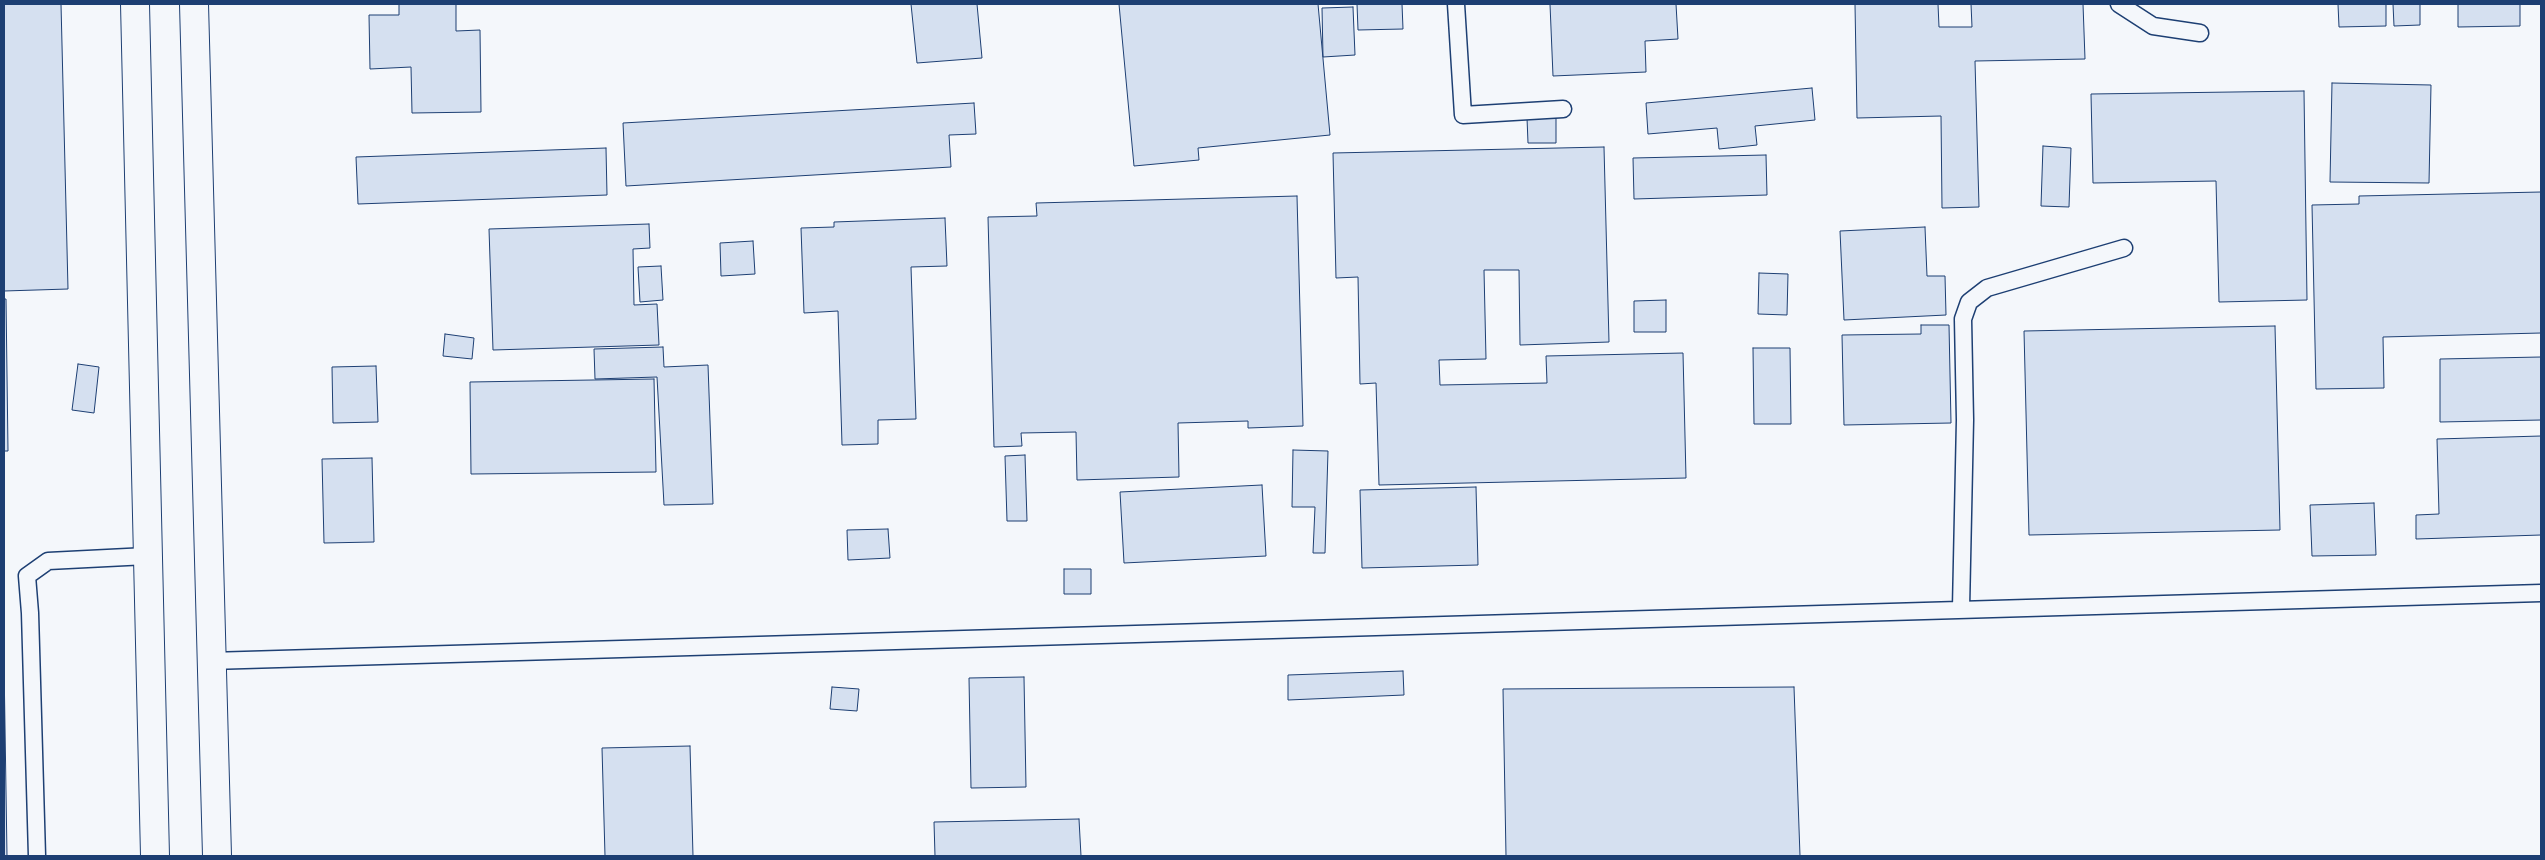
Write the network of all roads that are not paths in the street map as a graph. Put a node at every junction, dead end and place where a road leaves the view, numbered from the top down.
1 (134, 4) edge
2 (194, 4) edge
3 (1456, 4) edge
4 (2119, 4) edge
5 (2200, 33) dead end
6 (1563, 109) dead end
7 (2124, 248) dead end
8 (147, 556) junction
9 (2541, 593) edge
10 (1961, 608) junction
11 (210, 661) junction
12 (37, 856) edge
13 (156, 856) edge
14 (217, 856) edge

1 - 8 main road
2 - 11 main road
3 - 6 lane
4 - 5 lane
7 - 10 lane
8 - 12 lane
8 - 13 main road
9 - 10 lane
10 - 11 lane
11 - 14 main road

